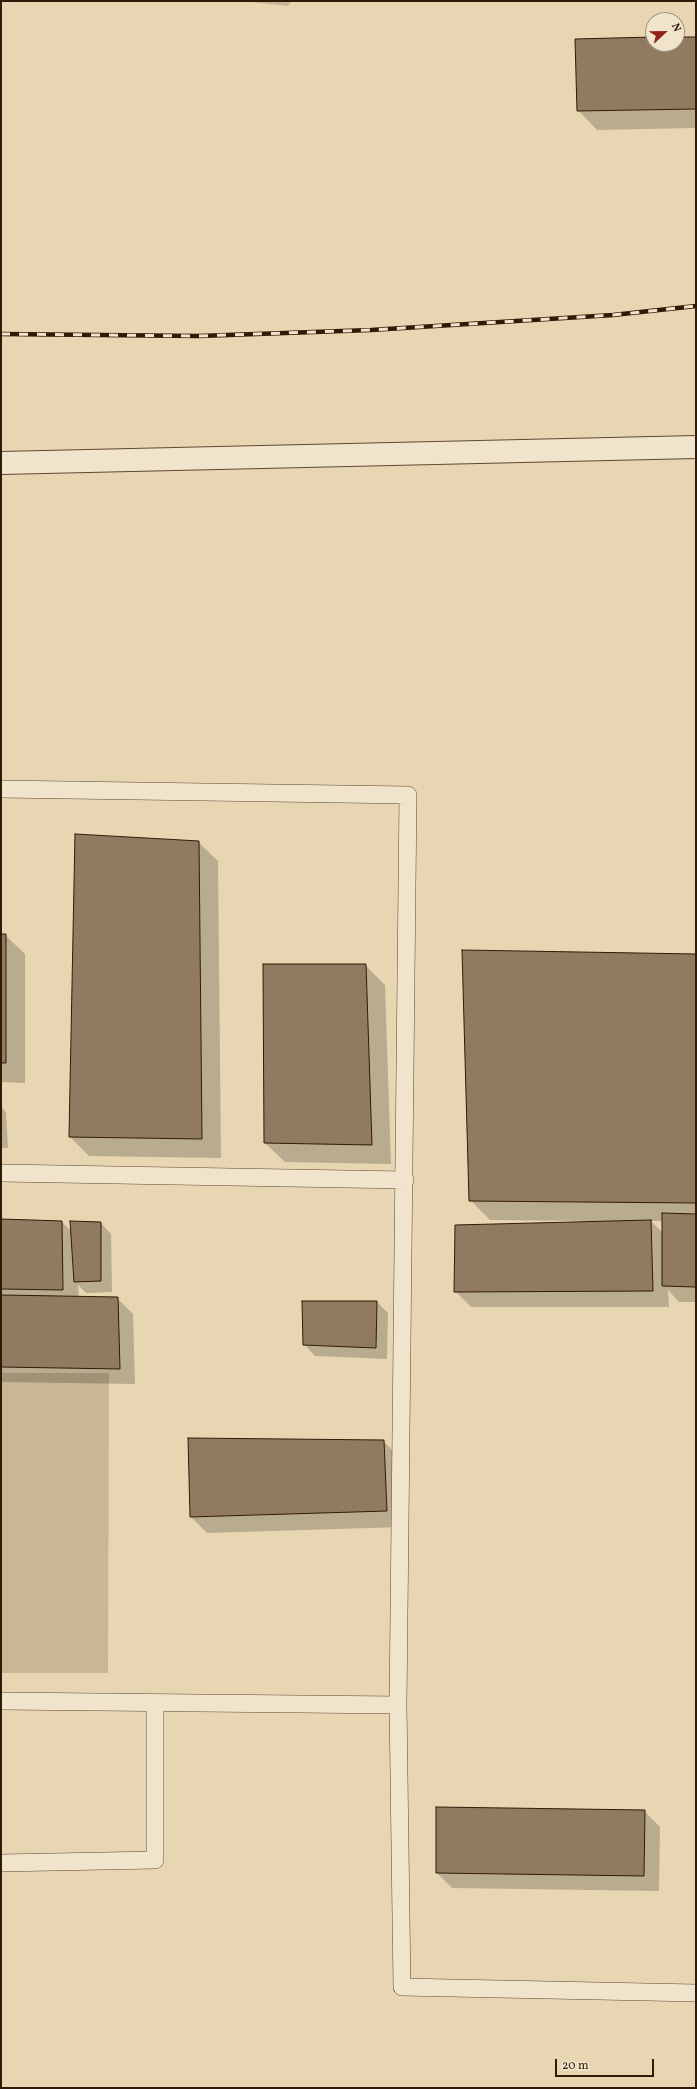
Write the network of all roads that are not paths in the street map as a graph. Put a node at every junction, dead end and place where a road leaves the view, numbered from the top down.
1 (696, 447) edge
2 (1, 463) edge
3 (1, 789) edge
4 (1, 1173) edge
5 (405, 1180) junction
6 (1, 1701) edge
7 (155, 1703) junction
8 (398, 1705) junction
9 (1, 1863) edge
10 (696, 1993) edge

1 - 2 street
3 - 5 lane
4 - 5 lane
5 - 8 lane
6 - 7 lane
7 - 8 lane
7 - 9 lane
8 - 10 lane

